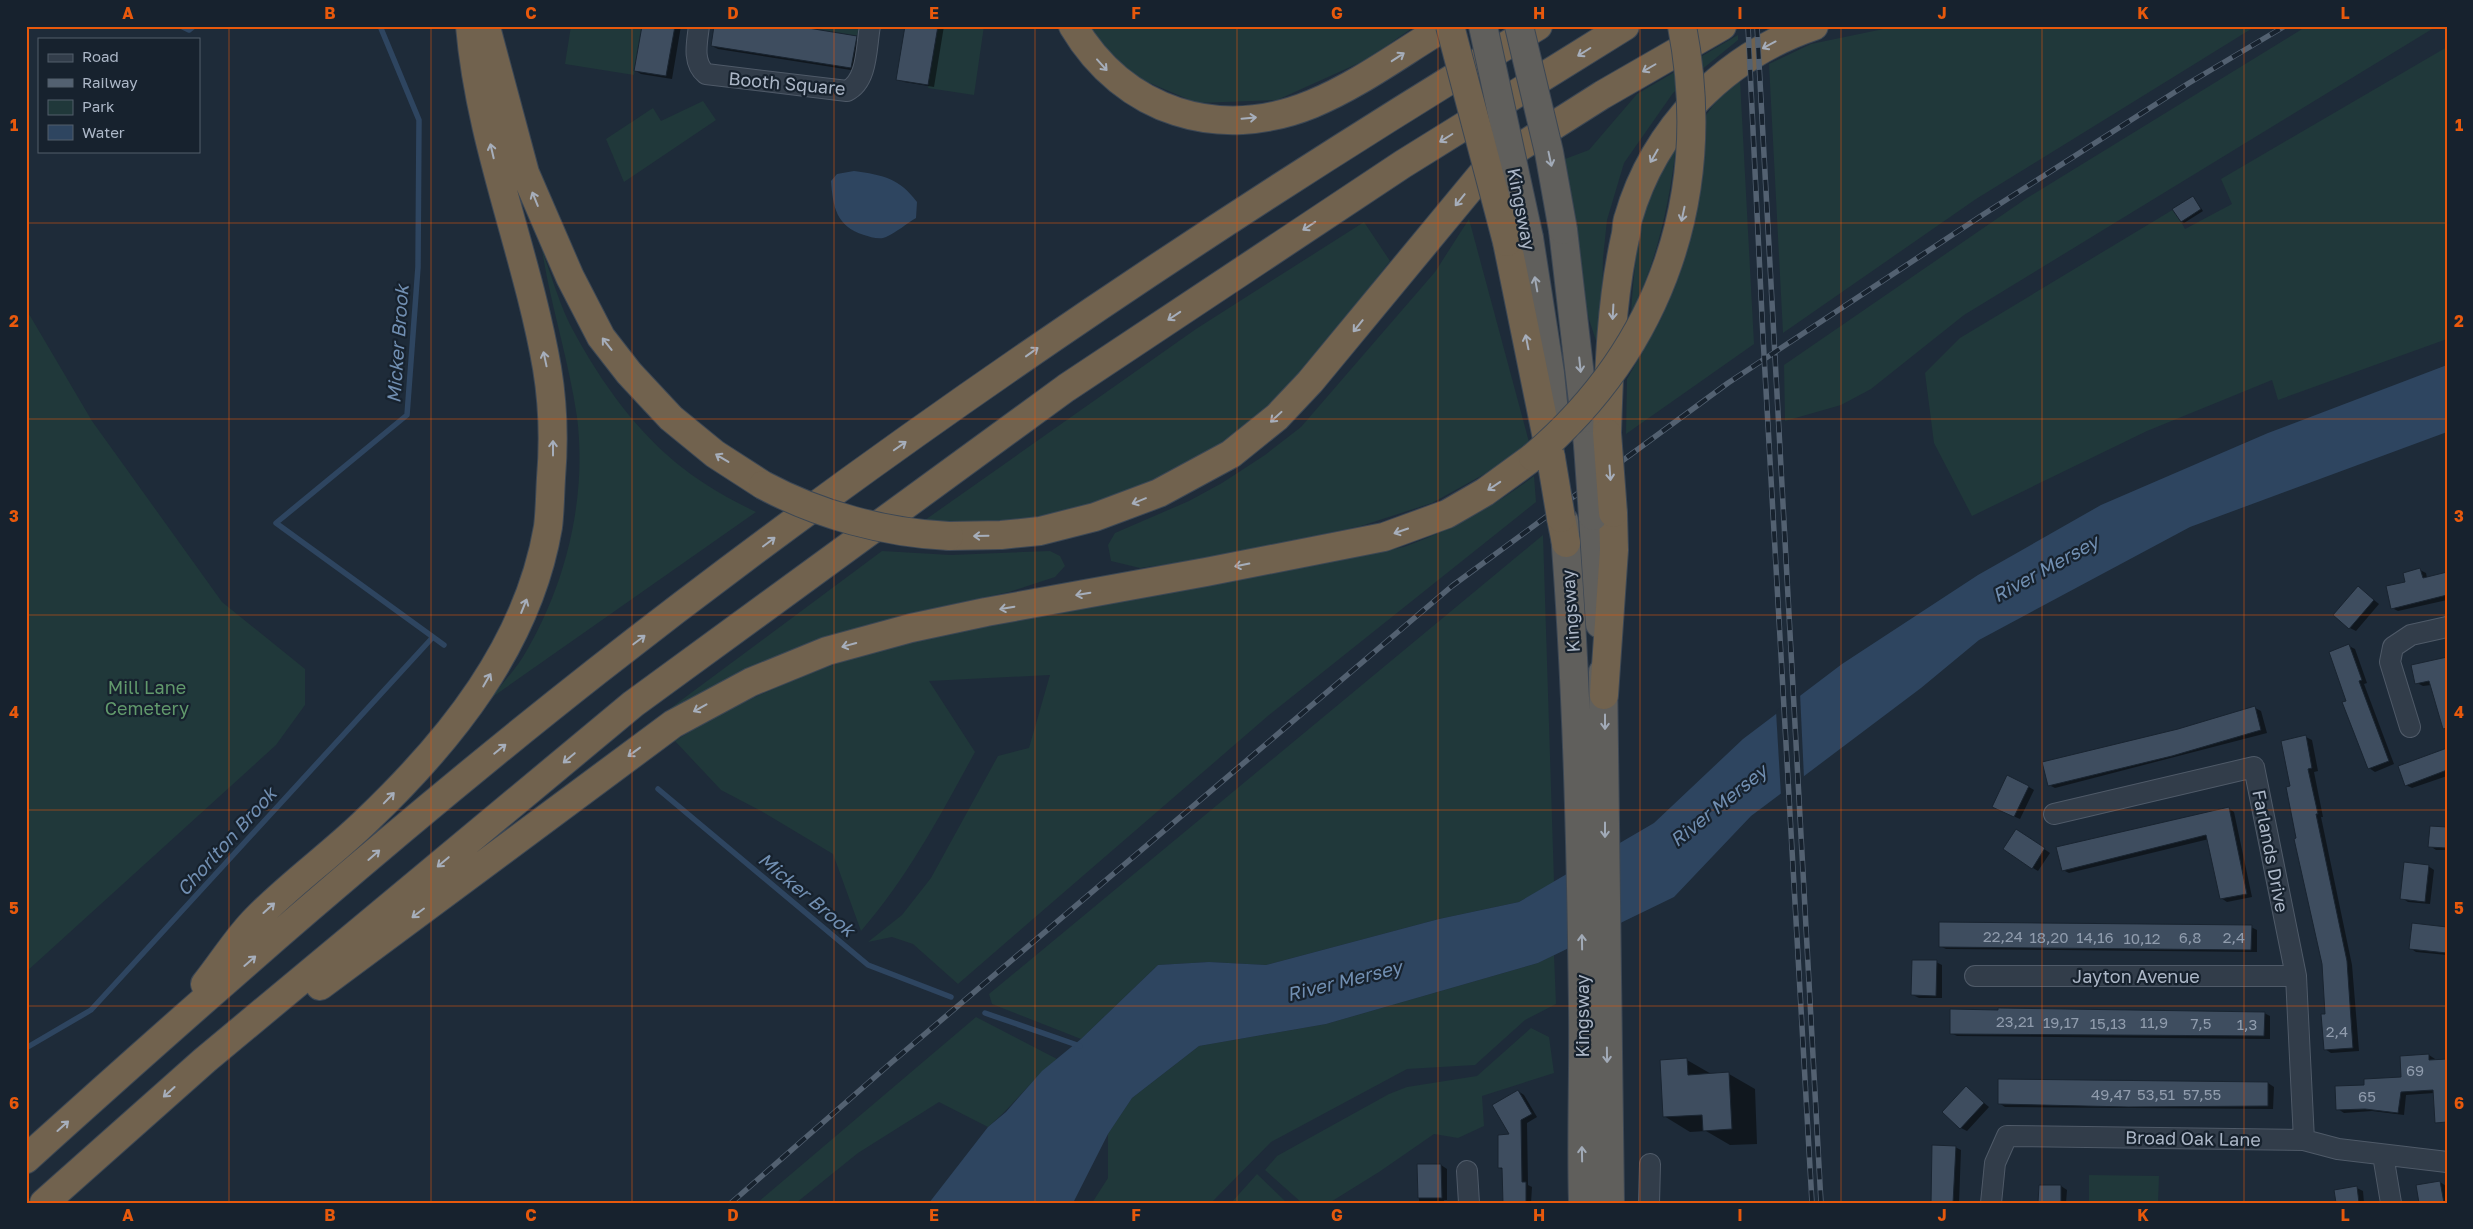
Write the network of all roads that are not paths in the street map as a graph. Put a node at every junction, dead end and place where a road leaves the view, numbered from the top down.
1 (470, 26) edge
2 (486, 26) edge
3 (699, 26) edge
4 (870, 26) edge
5 (1073, 26) edge
6 (1446, 26) edge
7 (1450, 26) edge
8 (1483, 26) edge
9 (1520, 26) edge
10 (1538, 26) edge
11 (1625, 26) edge
12 (1682, 26) edge
13 (1722, 26) edge
14 (1814, 26) edge
15 (1518, 240) junction
16 (1598, 439) junction
17 (2447, 627) edge
18 (2410, 727) dead end
19 (1591, 782) junction
20 (2054, 814) dead end
21 (1975, 976) dead end
22 (2296, 976) junction
23 (1594, 1007) junction
24 (172, 1027) junction
25 (205, 1060) junction
26 (2304, 1140) junction
27 (2383, 1155) junction
28 (26, 1158) edge
29 (2447, 1162) edge
30 (1650, 1164) dead end
31 (1467, 1171) dead end
32 (44, 1203) edge
33 (1469, 1203) edge
34 (1583, 1203) edge
35 (1610, 1203) edge
36 (1649, 1203) edge
37 (1991, 1203) edge
38 (2391, 1203) edge

24 -> 1 highway
13 -> 2 highway, bridge
3 - 4 street, Booth Square
5 -> 6 highway
7 - 15 highway, bridge
8 - 15 highway, Kingsway, bridge
9 -> 16 highway, Kingsway, bridge
24 -> 10 highway
11 -> 25 highway
12 -> 25 highway, bridge
14 -> 16 highway
19 -> 15 highway, Kingsway, bridge
16 -> 19 highway, Kingsway, bridge
17 - 18 street
19 - 23 highway, Kingsway
20 - 22 street, Farlands Drive
21 - 22 street, Jayton Avenue
22 - 26 street, Farlands Drive
34 -> 23 highway, Kingsway
23 -> 35 highway, Kingsway
28 -> 24 highway
25 -> 32 highway
26 - 27 street, Broad Oak Lane
26 - 37 street, Broad Oak Lane
27 - 29 street, Broad Oak Lane
27 - 38 street
30 - 36 street
31 - 33 street

